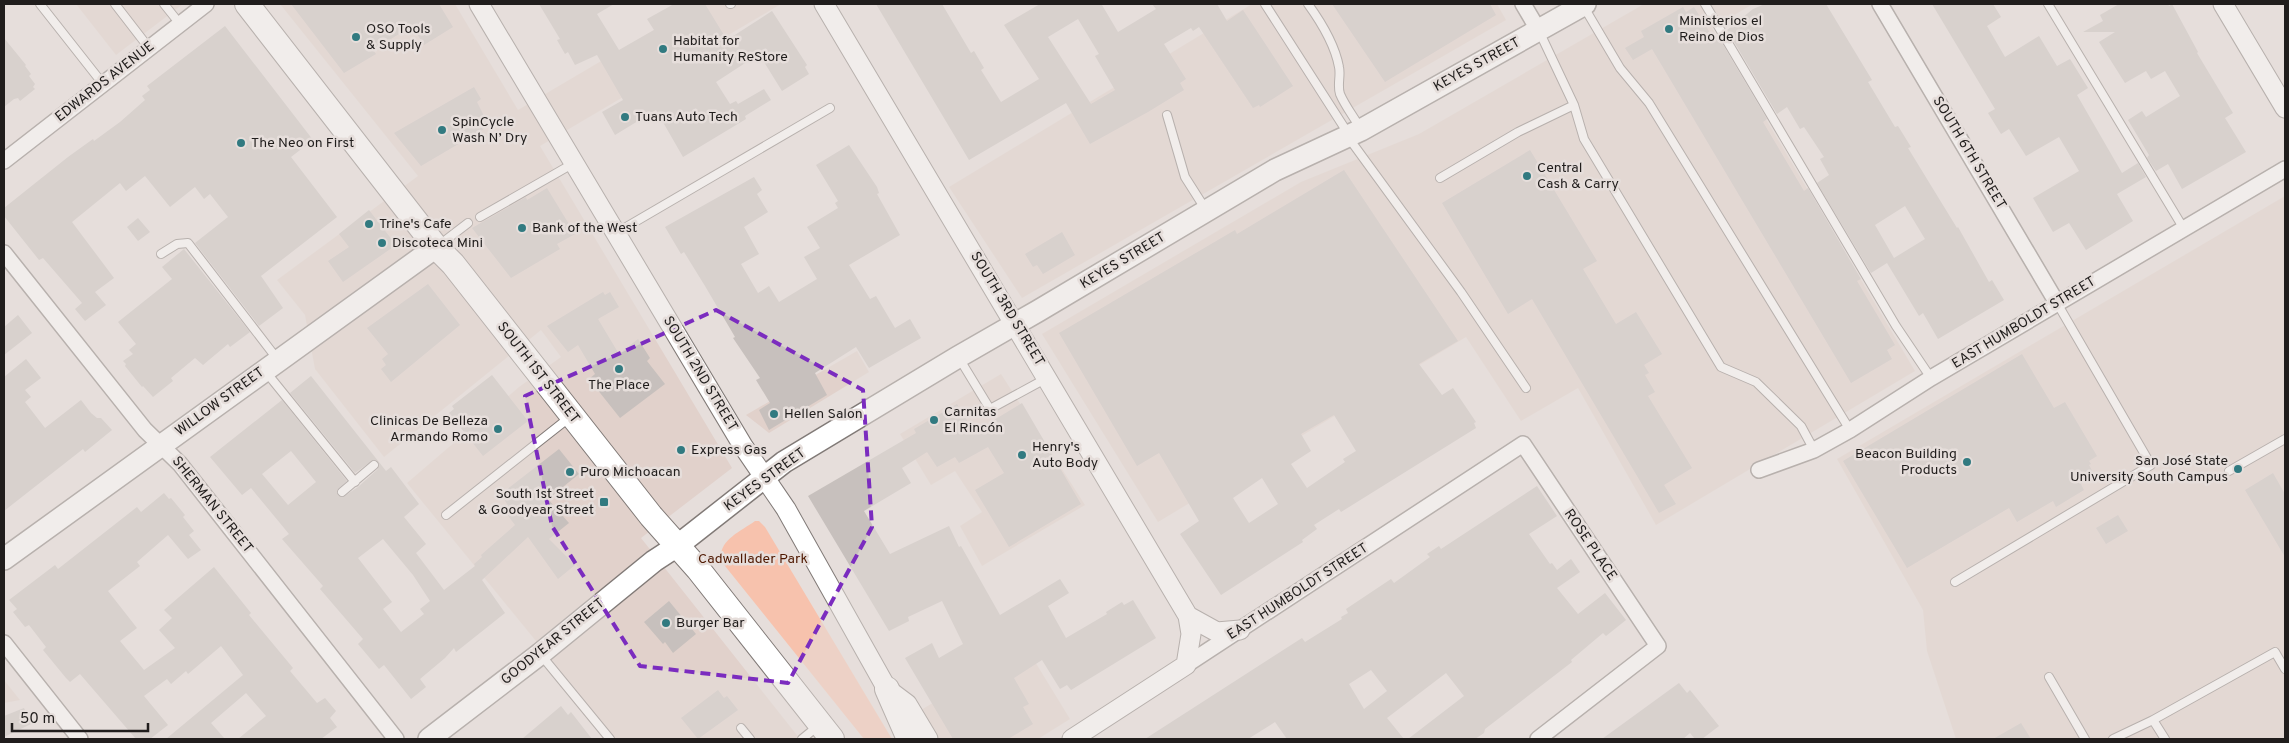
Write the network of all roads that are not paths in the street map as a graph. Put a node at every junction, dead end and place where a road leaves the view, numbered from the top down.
1 (40, 4) edge
2 (115, 4) edge
3 (164, 4) edge
4 (206, 4) edge
5 (247, 4) edge
6 (478, 4) edge
7 (824, 4) edge
8 (1265, 4) edge
9 (1308, 4) edge
10 (1523, 4) edge
11 (1584, 4) edge
12 (1705, 4) edge
13 (1880, 4) edge
14 (2048, 4) edge
15 (2223, 4) edge
16 (180, 24) junction
17 (1539, 31) junction
18 (149, 48) junction
19 (103, 84) junction
20 (1574, 105) junction
21 (830, 108) dead end
22 (2285, 108) edge
23 (1167, 116) dead end
24 (1352, 133) junction
25 (4, 161) edge
26 (574, 163) junction
27 (2285, 169) edge
28 (1440, 178) dead end
29 (1207, 211) junction
30 (480, 216) dead end
31 (468, 223) dead end
32 (2184, 229) junction
33 (616, 233) junction
34 (436, 246) junction
35 (4, 253) edge
36 (161, 254) dead end
37 (2057, 303) junction
38 (1016, 324) junction
39 (958, 357) junction
40 (271, 365) junction
41 (1048, 378) junction
42 (1931, 378) junction
43 (1526, 388) dead end
44 (572, 415) junction
45 (1850, 430) junction
46 (2285, 439) edge
47 (1523, 444) joint
48 (160, 445) junction
49 (1814, 450) junction
50 (374, 465) dead end
51 (1759, 470) dead end
52 (2230, 471) dead end
53 (765, 477) junction
54 (355, 482) junction
55 (342, 492) dead end
56 (446, 515) dead end
57 (677, 546) junction
58 (4, 559) edge
59 (1955, 582) dead end
60 (1188, 616) junction
61 (1240, 630) junction
62 (4, 643) edge
63 (540, 654) junction
64 (1186, 665) junction
65 (2285, 669) edge
66 (2049, 677) dead end
67 (887, 689) junction
68 (2153, 720) junction
69 (741, 728) dead end
70 (826, 732) edge
71 (80, 739) edge
72 (396, 739) edge
73 (429, 739) edge
74 (610, 739) edge
75 (750, 739) edge
76 (802, 739) edge
77 (909, 739) edge
78 (928, 739) edge
79 (1072, 739) edge
80 (1538, 739) edge
81 (2084, 739) edge
82 (2113, 739) edge
83 (2165, 739) edge

1 - 19 lane
2 - 18 lane
3 - 16 lane
4 - 16 street, EDWARDS AVENUE
5 - 34 main road, SOUTH 1ST STREET
6 - 26 street, SOUTH 2ND STREET
7 - 38 street, SOUTH 3RD STREET
8 - 24 lane
9 - 24 lane
10 - 17 street
11 - 17 main road, KEYES STREET
11 - 45 lane
12 - 42 lane
13 - 37 street, SOUTH 6TH STREET
14 - 32 lane
15 - 22 street
16 - 18 street, EDWARDS AVENUE
17 - 20 lane
17 - 24 main road, KEYES STREET
18 - 19 street, EDWARDS AVENUE
19 - 25 street, EDWARDS AVENUE
20 - 28 lane
20 - 49 lane
21 - 33 lane
23 - 29 lane
24 - 29 main road, KEYES STREET
24 - 43 lane
26 - 30 lane
26 - 33 street, SOUTH 2ND STREET
27 - 32 street, EAST HUMBOLDT STREET
29 - 38 main road, KEYES STREET
31 - 34 lane
32 - 37 street, EAST HUMBOLDT STREET
33 - 53 street, SOUTH 2ND STREET
34 - 40 main road, WILLOW STREET
34 - 44 main road, SOUTH 1ST STREET
35 - 48 street, SHERMAN STREET
36 - 40 lane
37 - 42 street, EAST HUMBOLDT STREET
37 - 59 lane
38 - 39 main road, KEYES STREET
38 - 41 street, SOUTH 3RD STREET
39 - 41 lane
39 - 53 main road, KEYES STREET
40 - 48 main road, WILLOW STREET
40 - 54 lane
41 - 60 street, SOUTH 3RD STREET
42 - 45 street, EAST HUMBOLDT STREET
44 - 56 lane
44 - 57 main road, SOUTH 1ST STREET
45 - 49 street, EAST HUMBOLDT STREET
46 - 52 lane
47 - 61 street, EAST HUMBOLDT STREET
47 - 80 street, ROSE PLACE
48 - 58 main road, WILLOW STREET
48 - 72 street, SHERMAN STREET
49 - 51 street, EAST HUMBOLDT STREET
50 - 54 lane
53 - 57 main road, KEYES STREET
53 - 67 street, SOUTH 2ND STREET
54 - 55 lane
57 - 63 main road, GOODYEAR STREET
57 - 70 main road, SOUTH 1ST STREET
60 - 61 street
60 - 64 street
61 - 64 street, EAST HUMBOLDT STREET
62 - 71 street
63 - 73 main road, GOODYEAR STREET
63 - 74 lane
64 - 79 street, EAST HUMBOLDT STREET
65 - 68 lane
66 - 81 lane
67 - 77 main road
67 - 78 street, SOUTH 2ND STREET
68 - 82 lane
68 - 83 lane
69 - 75 lane
70 - 76 lane

